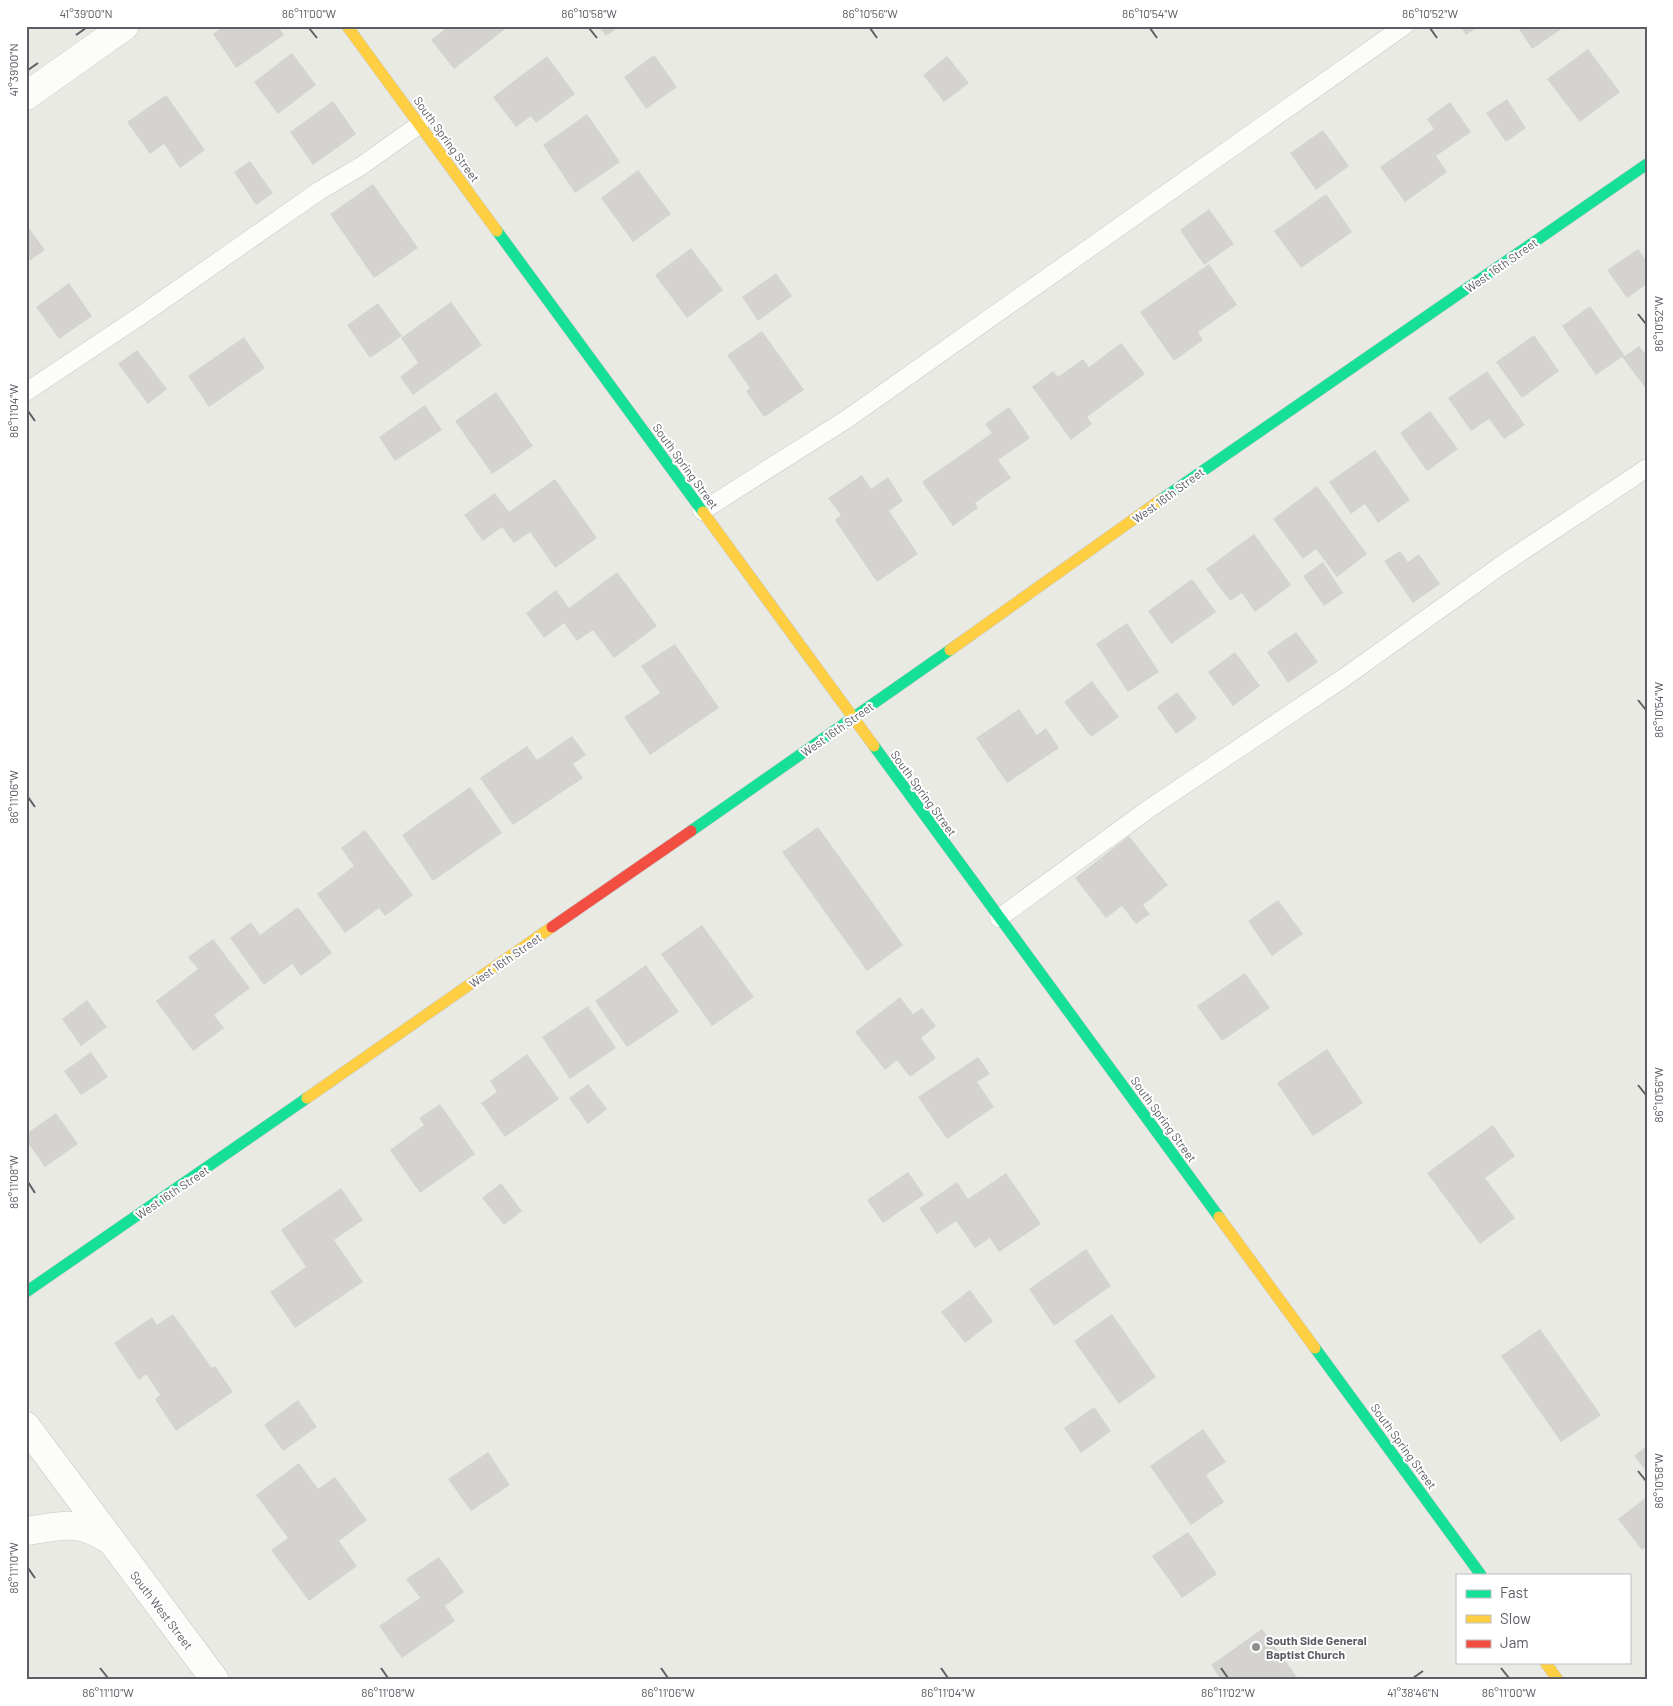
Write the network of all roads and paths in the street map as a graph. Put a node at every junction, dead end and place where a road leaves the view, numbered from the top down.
1 (125, 26) edge
2 (347, 26) edge
3 (1404, 26) edge
4 (26, 96) edge
5 (420, 125) junction
6 (1647, 164) edge
7 (26, 392) edge
8 (1647, 468) edge
9 (702, 511) junction
10 (853, 718) junction
11 (999, 918) junction
12 (26, 1292) edge
13 (26, 1426) edge
14 (26, 1531) edge
15 (101, 1534) junction
16 (1480, 1574) edge
17 (1546, 1664) edge
18 (215, 1680) edge
19 (1558, 1680) edge

1 - 4 street
2 - 5 street, South Spring Street
3 - 9 lane
5 - 7 lane
5 - 9 street, South Spring Street
6 - 10 street, West 16th Street
8 - 11 lane
9 - 10 street, South Spring Street
10 - 11 street, South Spring Street
10 - 12 street, West 16th Street
11 - 16 street, South Spring Street
13 - 15 street, South West Street
14 - 15 street
15 - 18 street, South West Street
17 - 19 street

